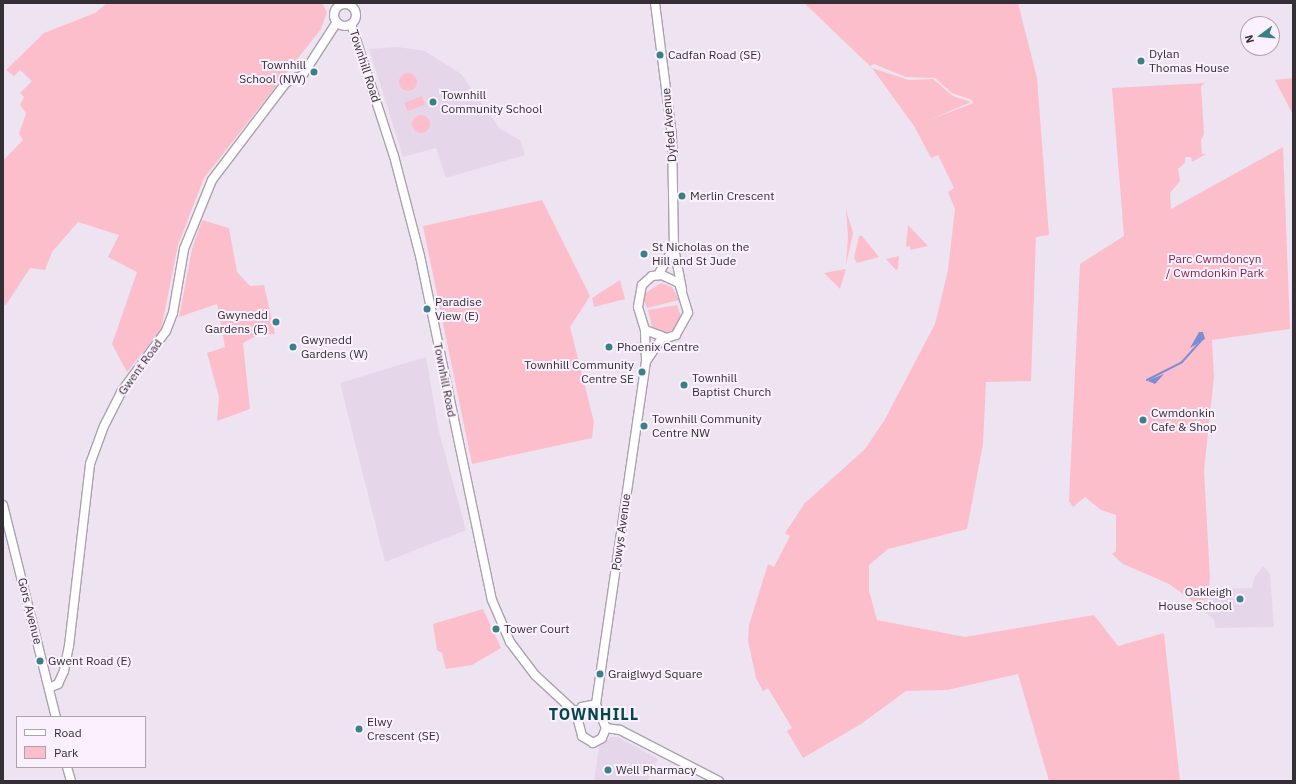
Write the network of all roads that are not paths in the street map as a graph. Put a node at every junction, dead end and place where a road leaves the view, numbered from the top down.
1 (655, 3) edge
2 (336, 5) edge
3 (354, 5) edge
4 (337, 22) junction
5 (351, 24) junction
6 (674, 248) junction
7 (658, 276) junction
8 (682, 289) junction
9 (645, 330) junction
10 (662, 338) junction
11 (646, 360) junction
12 (3, 505) edge
13 (49, 688) junction
14 (596, 704) junction
15 (576, 713) junction
16 (56, 716) edge
17 (606, 728) junction
18 (67, 768) edge
19 (71, 781) edge
20 (720, 781) edge

1 - 6 street, Dyfed Avenue
2 - 3 street
2 - 4 street
3 - 5 street
4 - 5 street
4 - 13 street, Gwent Road
5 - 15 street, Townhill Road
6 - 7 street
6 - 8 street, Dyfed Avenue
7 - 8 street
7 - 9 street
8 - 10 street
9 - 10 street
9 - 11 street, Powys Avenue
10 - 11 street, Powys Avenue
11 - 14 street, Powys Avenue
12 - 13 street, Gors Avenue
13 - 16 street, Gors Avenue
14 - 15 street
14 - 17 street
15 - 17 street
17 - 20 street
18 - 19 street

